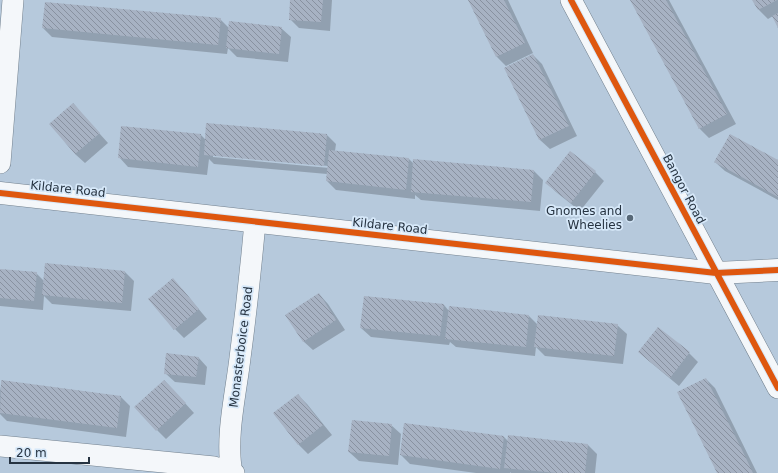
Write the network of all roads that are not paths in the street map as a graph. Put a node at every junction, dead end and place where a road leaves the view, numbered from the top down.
1 (13, 0) edge
2 (571, 0) edge
3 (0, 163) edge
4 (0, 193) edge
5 (255, 222) junction
6 (778, 270) edge
7 (716, 273) junction
8 (778, 388) edge
9 (0, 446) edge
10 (233, 473) edge

1 - 3 street
2 - 7 street, Bangor Road
4 - 5 street, Kildare Road
5 - 7 street, Kildare Road
5 - 10 street, Monasterboice Road
6 - 7 street, Kildare Road
7 - 8 street, Bangor Road
9 - 10 street, Monasterboice Road

